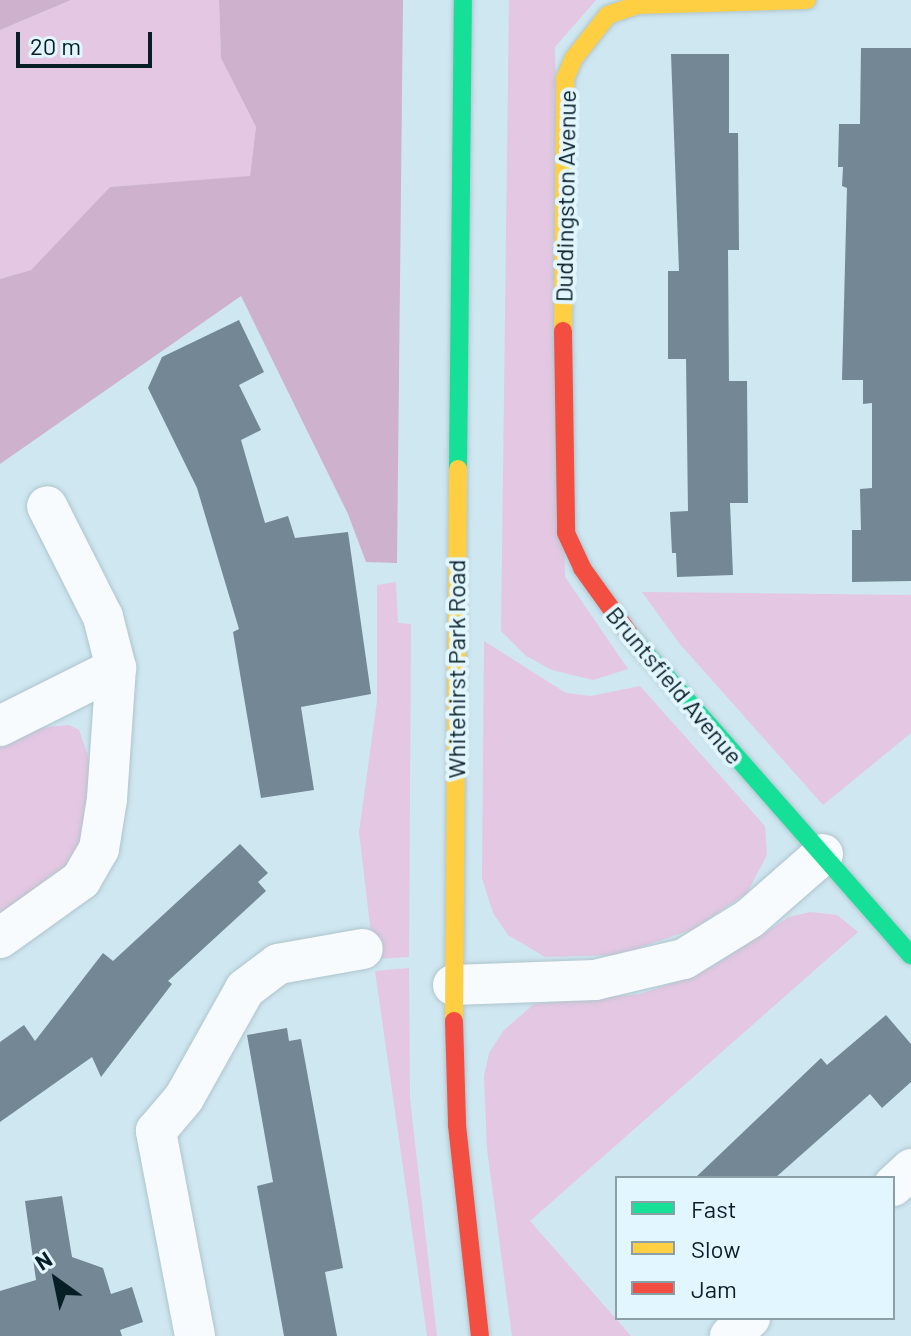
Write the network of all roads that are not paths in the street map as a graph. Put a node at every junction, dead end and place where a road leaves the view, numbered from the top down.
1 (463, 0) edge
2 (807, 0) edge
3 (562, 496) joint
4 (47, 506) dead end
5 (116, 668) junction
6 (0, 726) edge
7 (823, 854) junction
8 (0, 938) edge
9 (363, 949) dead end
10 (911, 955) edge
11 (453, 985) junction
12 (911, 1169) edge
13 (895, 1184) edge
14 (748, 1320) edge
15 (195, 1336) edge
16 (480, 1336) edge
17 (730, 1336) edge

1 - 11 street, Whitehirst Park Road
2 - 3 street, Duddingston Avenue
3 - 7 street, Bruntsfield Avenue
4 - 5 street
5 - 6 street
5 - 8 street
7 - 10 street, Bruntsfield Avenue
7 - 11 street
9 - 15 street
11 - 16 street, Whitehirst Park Road
12 - 13 street
14 - 17 street

